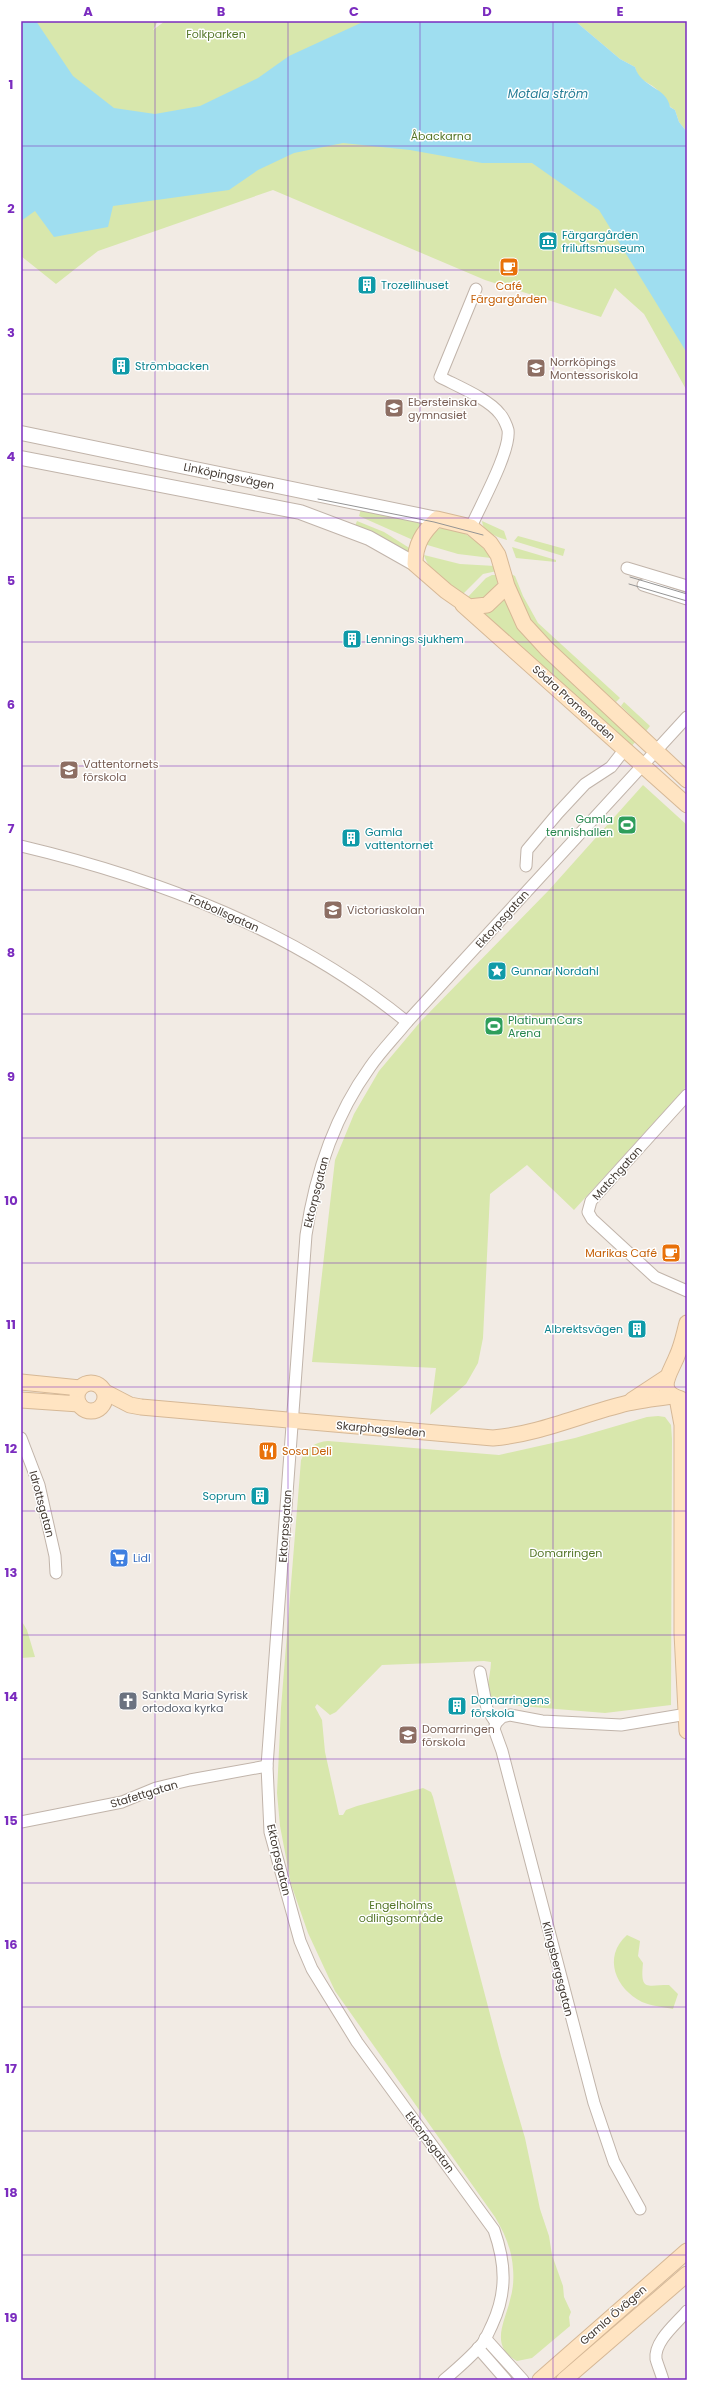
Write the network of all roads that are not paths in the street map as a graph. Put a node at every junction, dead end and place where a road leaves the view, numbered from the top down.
1 (476, 289) dead end
2 (21, 433) edge
3 (21, 458) edge
4 (437, 519) junction
5 (471, 527) junction
6 (415, 564) junction
7 (628, 568) dead end
8 (643, 585) dead end
9 (507, 586) junction
10 (687, 586) edge
11 (687, 599) edge
12 (460, 602) junction
13 (687, 717) edge
14 (625, 749) junction
15 (656, 751) junction
16 (643, 764) junction
17 (687, 780) edge
18 (687, 805) edge
19 (21, 846) edge
20 (526, 866) dead end
21 (407, 1022) junction
22 (687, 1095) edge
23 (687, 1291) edge
24 (687, 1323) edge
25 (687, 1366) edge
26 (669, 1373) junction
27 (21, 1382) edge
28 (80, 1388) junction
29 (105, 1392) junction
30 (679, 1398) edge
31 (21, 1400) edge
32 (628, 1403) junction
33 (79, 1404) junction
34 (130, 1405) junction
35 (102, 1407) junction
36 (293, 1421) junction
37 (21, 1438) edge
38 (56, 1573) dead end
39 (480, 1672) dead end
40 (686, 1714) edge
41 (496, 1722) junction
42 (687, 1732) edge
43 (267, 1766) junction
44 (21, 1822) edge
45 (640, 2209) dead end
46 (687, 2251) edge
47 (687, 2274) edge
48 (687, 2312) edge
49 (485, 2338) junction
50 (478, 2348) junction
51 (444, 2380) edge
52 (506, 2380) edge
53 (523, 2380) edge
54 (540, 2380) edge
55 (564, 2380) edge
56 (663, 2380) edge

1 - 5 street
2 - 4 street, Linköpingsvägen
3 - 6 street, Linköpingsvägen
4 - 5 main road
4 - 6 main road
5 - 9 main road
6 - 12 main road
7 - 10 street
8 - 11 street
9 - 12 main road
9 - 15 main road, Södra Promenaden
12 - 14 main road, Södra Promenaden
13 - 15 street, Ektorpsgatan
14 - 16 main road, Södra Promenaden
14 - 20 street
15 - 16 street, Ektorpsgatan
15 - 17 main road, Södra Promenaden
16 - 18 main road, Södra Promenaden
16 - 21 street, Ektorpsgatan
19 - 21 street, Fotbollsgatan
21 - 36 street, Ektorpsgatan
22 - 23 street, Matchgatan
24 - 26 main road
25 - 26 main road
26 - 30 main road
26 - 32 main road, Skarphagsleden
27 - 28 main road
28 - 29 main road
28 - 33 main road
29 - 34 main road, Skarphagsleden
29 - 35 main road
30 - 32 main road, Skarphagsleden
30 - 40 main road
31 - 33 main road
32 - 36 main road, Skarphagsleden
33 - 35 main road
34 - 35 main road, Skarphagsleden
34 - 36 main road, Skarphagsleden
36 - 43 street, Ektorpsgatan
37 - 38 street, Idrottsgatan
39 - 41 street, Klingsbergsgatan
40 - 41 street
40 - 42 main road
41 - 45 street, Klingsbergsgatan
43 - 44 street, Stafettgatan
43 - 49 street, Ektorpsgatan
46 - 54 main road, Gamla Övägen
47 - 55 main road, Gamla Övägen
48 - 56 street
49 - 50 street, Ektorpsgatan
49 - 53 street
50 - 51 street, Ektorpsgatan
50 - 52 street

